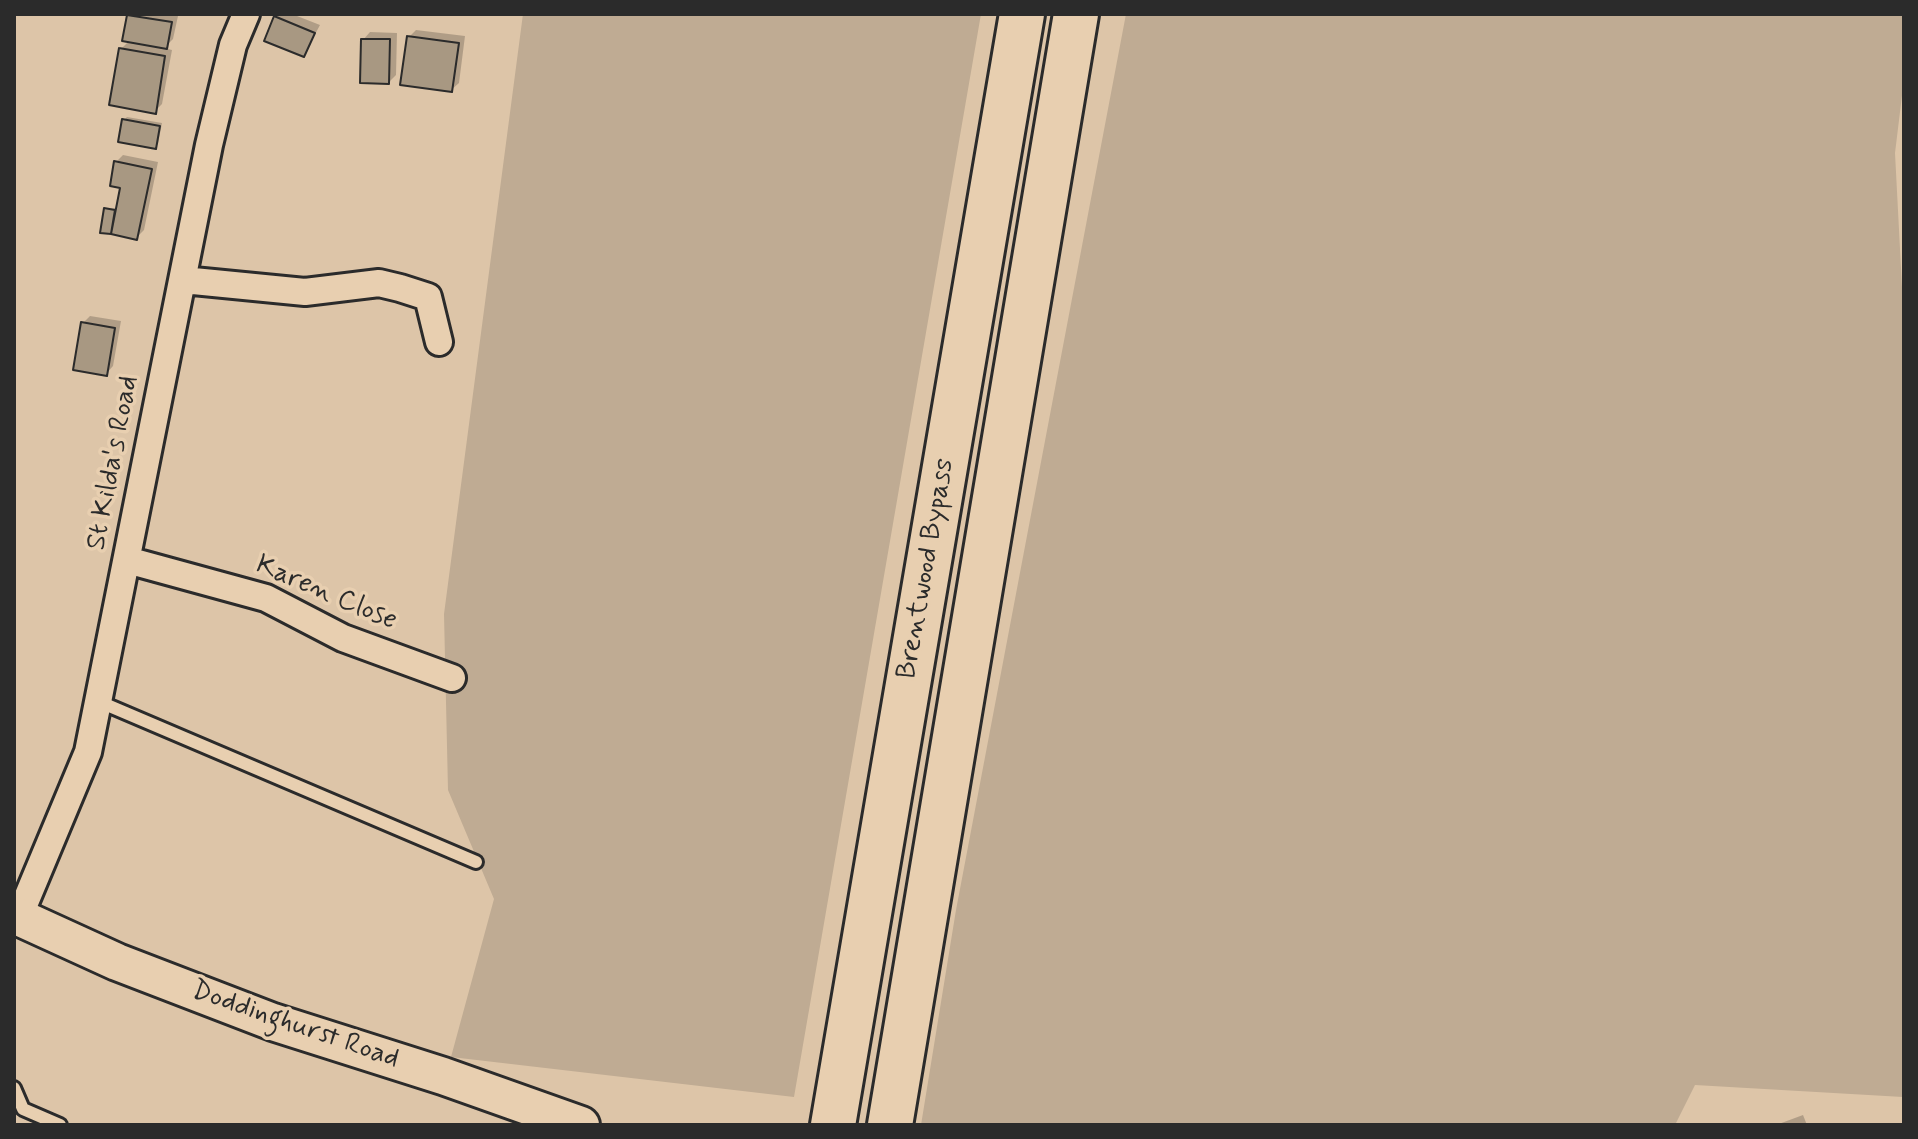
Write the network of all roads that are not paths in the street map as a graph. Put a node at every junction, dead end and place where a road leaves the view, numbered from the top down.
1 (246, 14) edge
2 (1022, 14) edge
3 (1076, 14) edge
4 (183, 280) junction
5 (439, 342) dead end
6 (127, 560) junction
7 (452, 678) dead end
8 (100, 702) junction
9 (476, 862) dead end
10 (16, 916) edge
11 (14, 1088) edge
12 (60, 1125) edge
13 (581, 1125) edge
14 (833, 1125) edge
15 (890, 1125) edge

1 - 4 street, St Kilda's Road
2 - 14 highway, Brentwood Bypass
3 - 15 highway, Brentwood Bypass
4 - 5 street
4 - 6 street, St Kilda's Road
6 - 7 street, Karen Close
6 - 8 street, St Kilda's Road
8 - 9 lane
8 - 10 street, St Kilda's Road
10 - 13 street, Doddinghurst Road
11 - 12 lane

